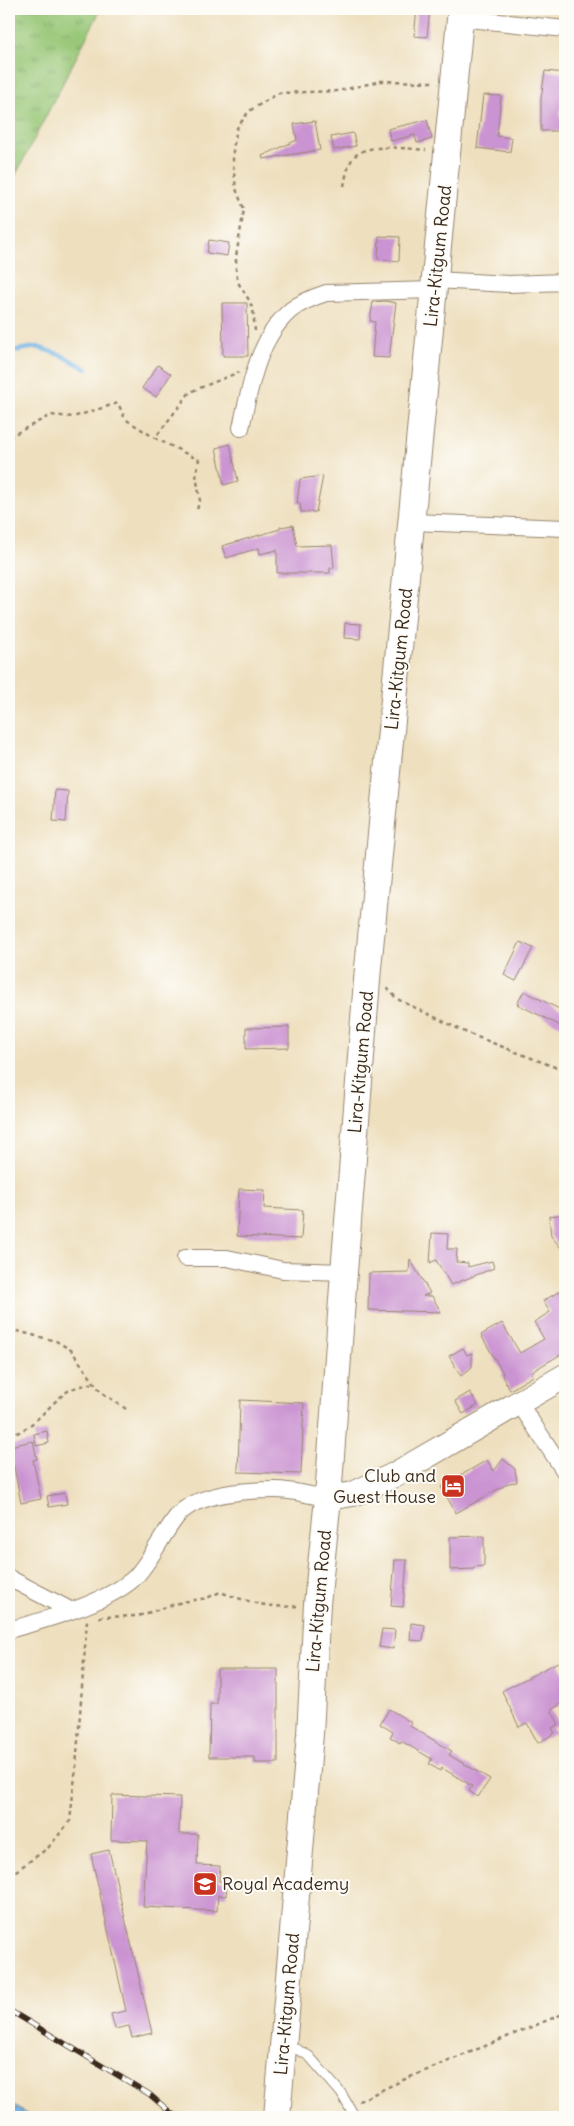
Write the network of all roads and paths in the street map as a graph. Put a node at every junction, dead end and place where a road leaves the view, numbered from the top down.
1 (461, 13) edge
2 (565, 29) edge
3 (455, 80) junction
4 (448, 150) junction
5 (344, 186) dead end
6 (565, 282) edge
7 (435, 285) junction
8 (258, 362) junction
9 (241, 428) dead end
10 (9, 437) edge
11 (155, 438) junction
12 (198, 509) dead end
13 (412, 522) junction
14 (565, 528) edge
15 (368, 968) junction
16 (565, 1072) edge
17 (185, 1258) dead end
18 (344, 1272) junction
19 (9, 1329) edge
20 (565, 1376) edge
21 (95, 1382) junction
22 (519, 1403) junction
23 (126, 1409) dead end
24 (9, 1436) edge
25 (565, 1472) edge
26 (328, 1498) junction
27 (9, 1578) edge
28 (317, 1604) junction
29 (70, 1610) junction
30 (87, 1610) junction
31 (9, 1630) edge
32 (9, 1876) edge
33 (565, 2013) edge
34 (283, 2041) junction
35 (349, 2106) junction
36 (277, 2117) edge
37 (356, 2117) edge

1 - 2 street
1 - 3 main road, Lira-Kitgum Road
3 - 4 main road, Lira-Kitgum Road
3 - 8 path
4 - 5 path
4 - 7 main road, Lira-Kitgum Road
6 - 7 street
7 - 8 street
7 - 13 main road, Lira-Kitgum Road
8 - 9 street
8 - 11 path
10 - 11 path
11 - 12 path
13 - 14 street
13 - 15 main road, Lira-Kitgum Road
15 - 16 path
15 - 18 main road, Lira-Kitgum Road
17 - 18 street
18 - 26 main road, Lira-Kitgum Road
19 - 21 path
20 - 22 street
21 - 23 path
21 - 24 path
22 - 25 street
22 - 26 street
26 - 28 main road, Lira-Kitgum Road
26 - 30 street
27 - 29 street
28 - 30 path
28 - 34 main road, Lira-Kitgum Road
29 - 30 street
29 - 31 street
30 - 32 path
33 - 35 path
34 - 35 lane
34 - 36 main road, Lira-Kitgum Road
35 - 37 lane

